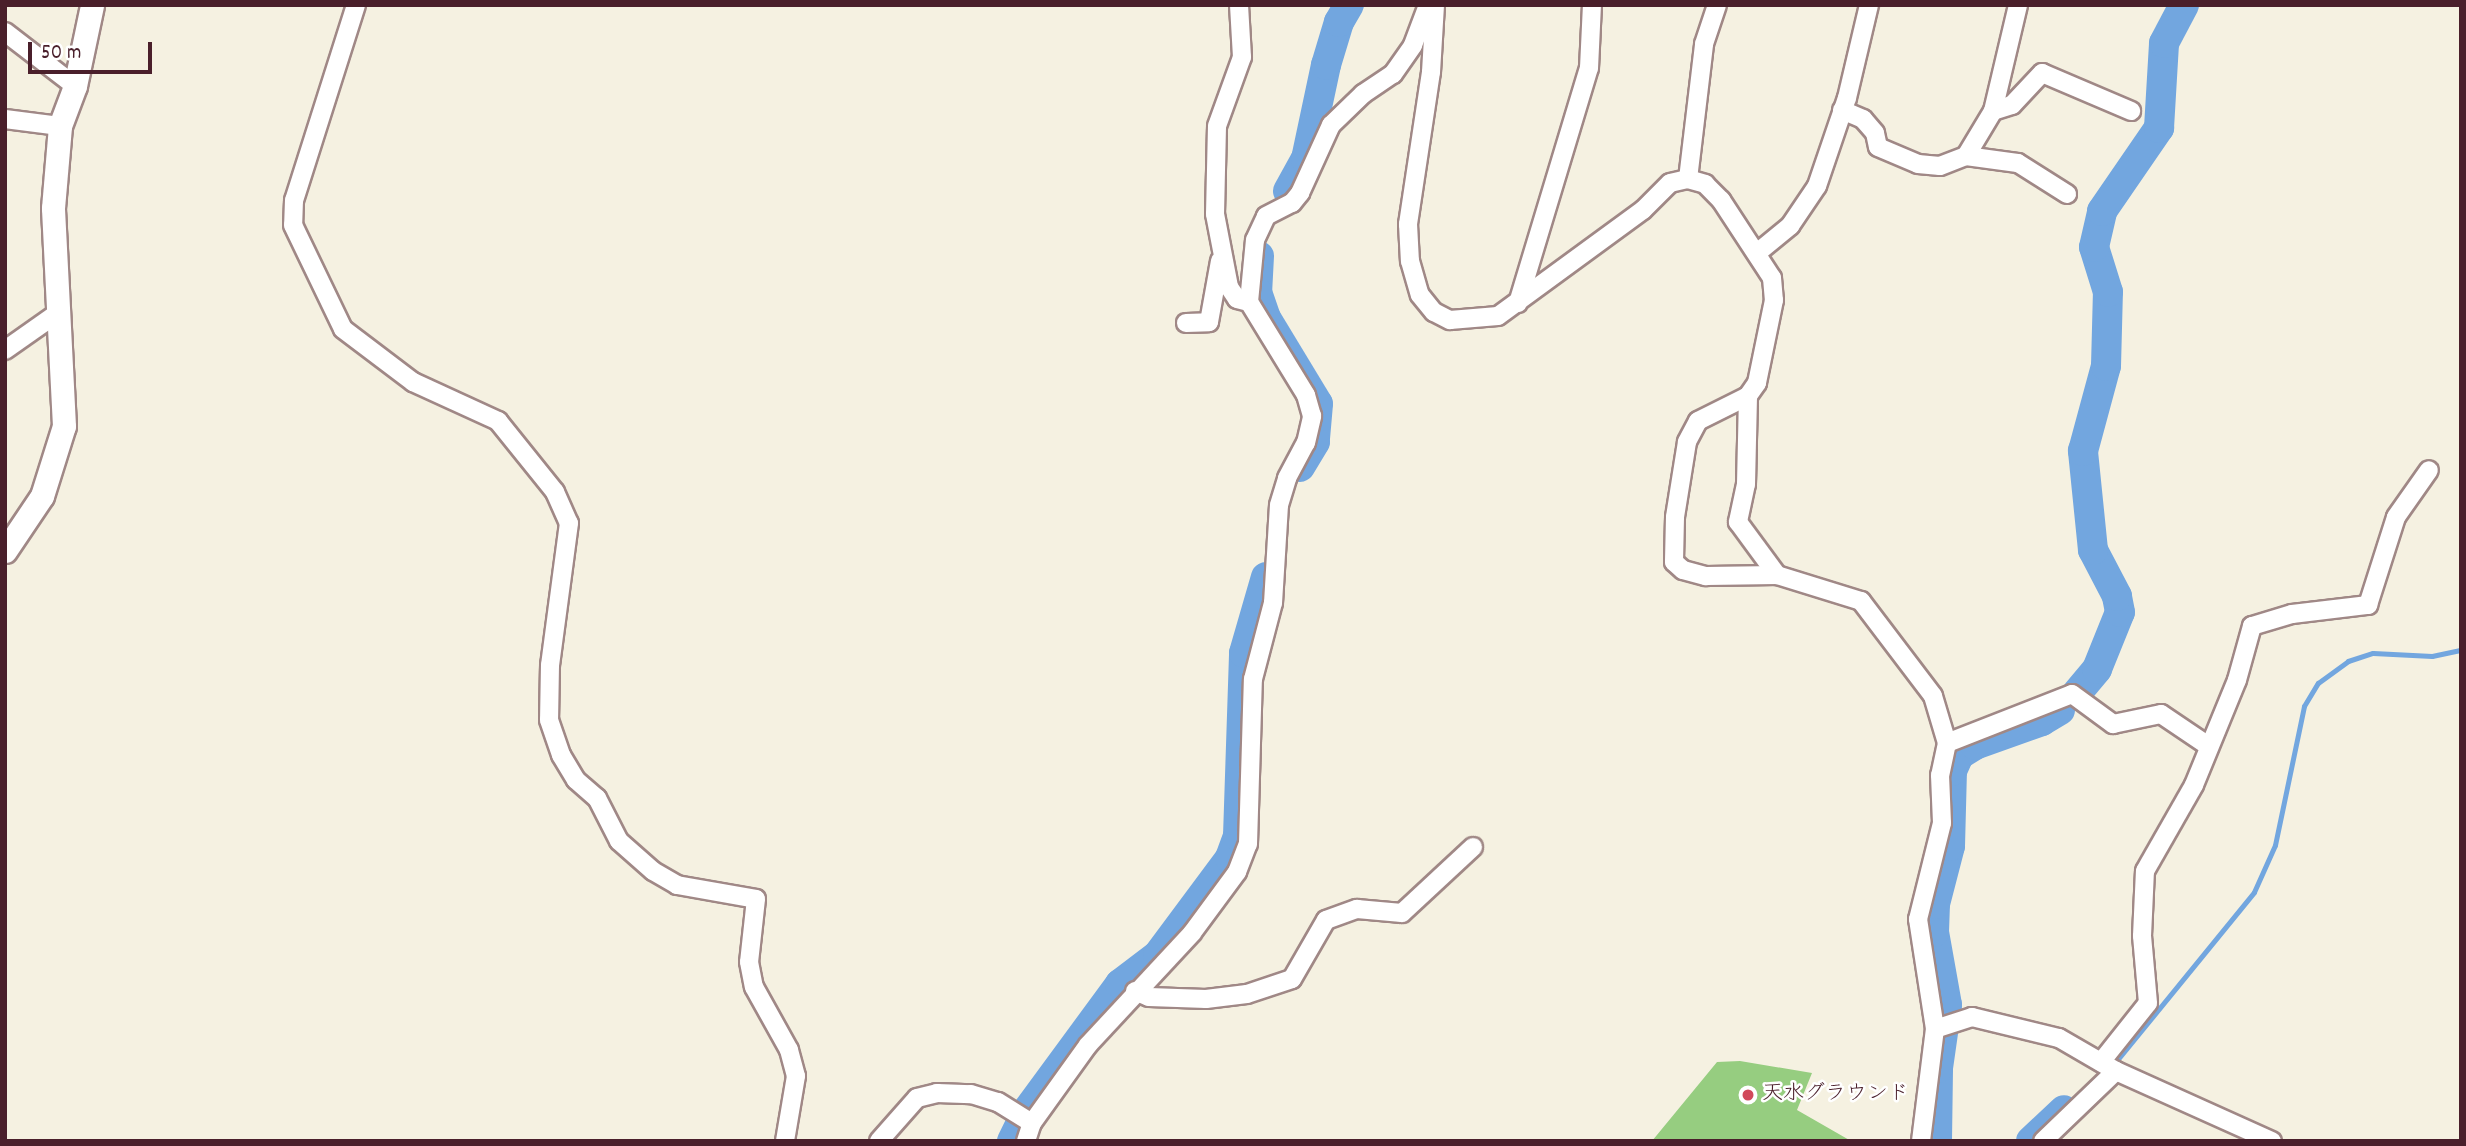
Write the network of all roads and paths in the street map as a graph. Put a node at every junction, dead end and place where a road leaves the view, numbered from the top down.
1 (92, 5) edge
2 (356, 5) edge
3 (1239, 5) edge
4 (1427, 5) edge
5 (1435, 5) edge
6 (1592, 5) edge
7 (1717, 5) edge
8 (1869, 5) edge
9 (2018, 5) edge
10 (5, 32) edge
11 (75, 86) junction
12 (1842, 110) junction
13 (1993, 111) junction
14 (2131, 111) dead end
15 (5, 119) edge
16 (60, 126) junction
17 (1966, 156) junction
18 (1688, 179) junction
19 (2067, 194) dead end
20 (1222, 250) junction
21 (1757, 253) junction
22 (1249, 303) junction
23 (1518, 303) junction
24 (59, 312) junction
25 (1186, 323) dead end
26 (5, 350) edge
27 (1748, 397) junction
28 (2429, 470) dead end
29 (5, 551) edge
30 (1777, 575) junction
31 (1947, 743) junction
32 (2207, 745) junction
33 (1473, 847) dead end
34 (1135, 990) junction
35 (1943, 1026) junction
36 (2108, 1067) junction
37 (1028, 1128) edge
38 (785, 1141) edge
39 (879, 1141) edge
40 (1921, 1141) edge
41 (2043, 1141) edge
42 (2272, 1141) edge

1 - 11 street
2 - 38 street
3 - 20 street
4 - 22 street
5 - 23 street
6 - 23 street
7 - 18 street
8 - 12 street
9 - 13 street
10 - 11 street
11 - 16 street
12 - 17 street
12 - 21 street
13 - 14 street
13 - 17 street
15 - 16 street
16 - 24 street
17 - 19 street
18 - 21 street
18 - 23 street
20 - 22 street
20 - 25 street
21 - 27 street
22 - 34 street
24 - 26 street
24 - 29 street
27 - 30 street
27 - 30 street
28 - 32 street
30 - 31 street
31 - 32 street
31 - 35 street
32 - 36 street
33 - 34 street
34 - 37 street
35 - 36 street
35 - 40 street
36 - 41 street
36 - 42 street
37 - 39 street

